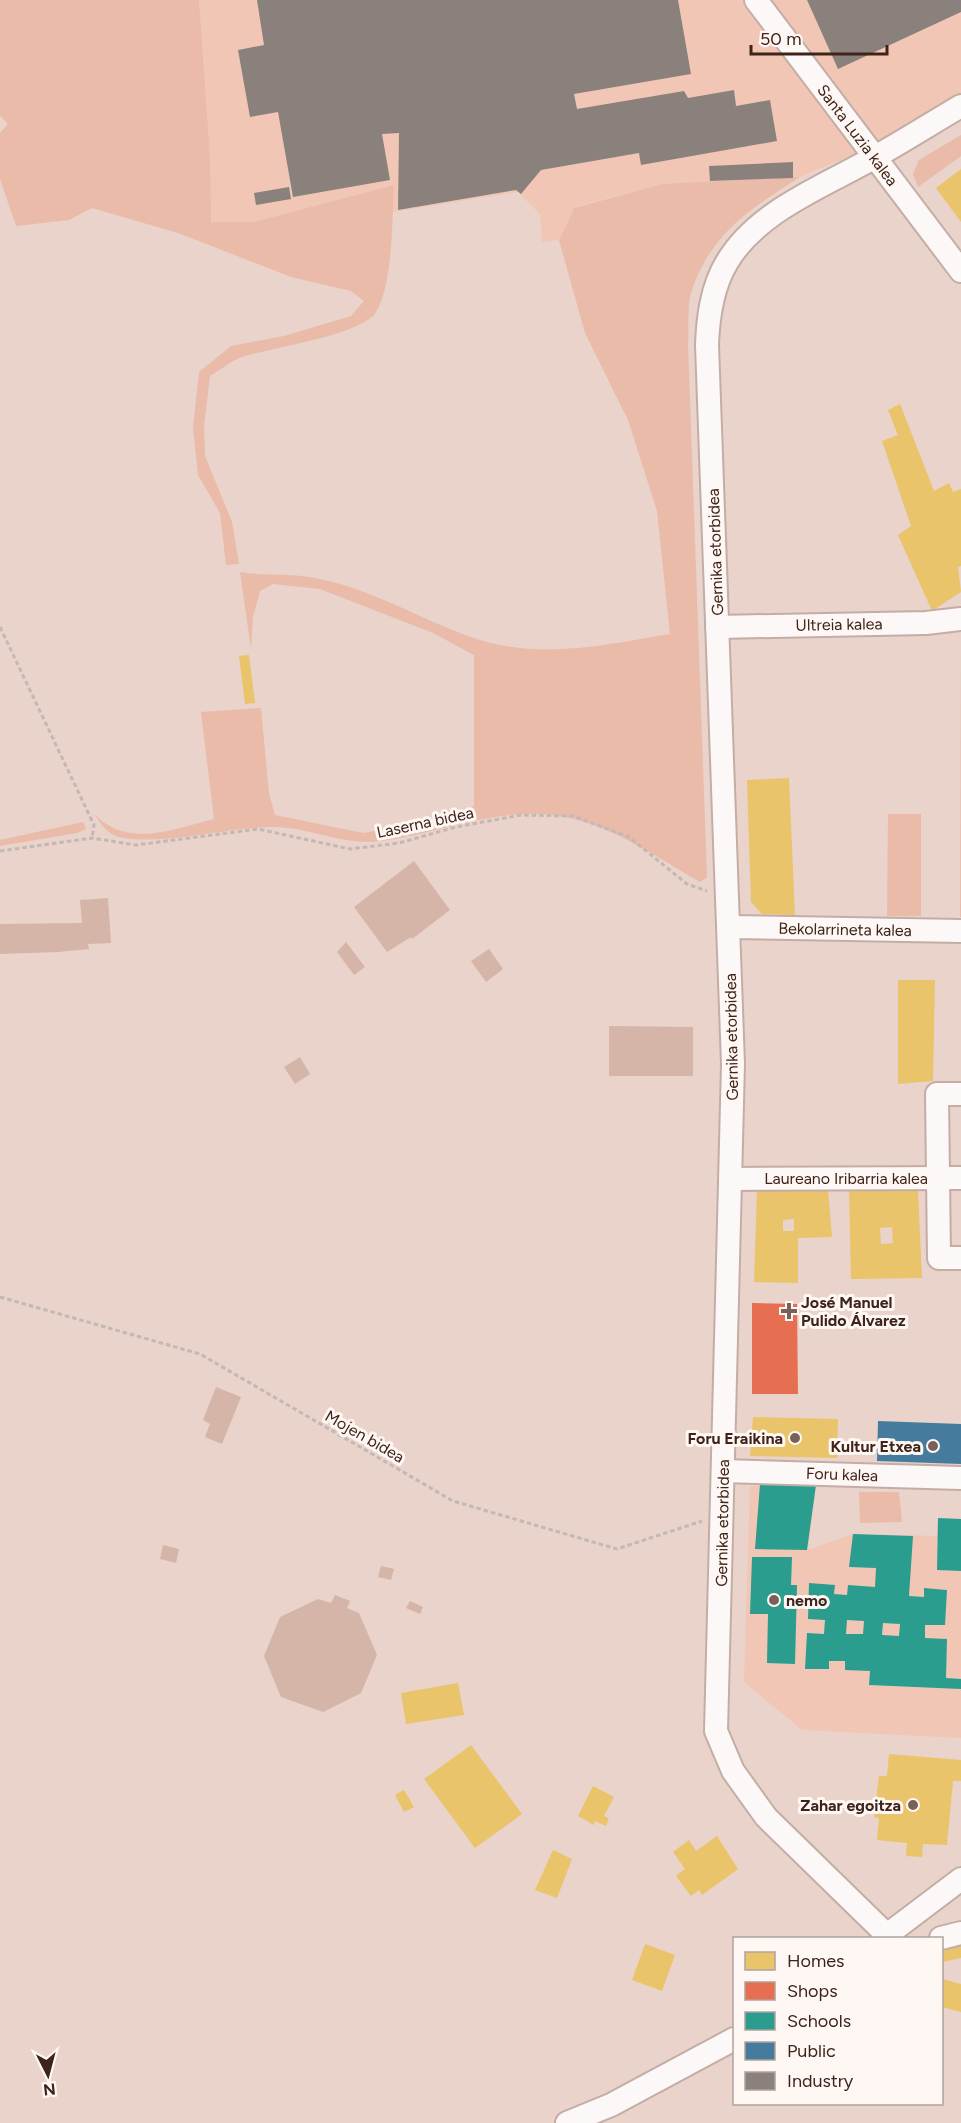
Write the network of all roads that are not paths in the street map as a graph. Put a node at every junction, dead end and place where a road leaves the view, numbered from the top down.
1 (756, 0) edge
2 (961, 106) edge
3 (875, 157) junction
4 (961, 271) edge
5 (961, 619) edge
6 (717, 627) junction
7 (729, 927) junction
8 (961, 931) edge
9 (961, 1094) edge
10 (950, 1178) edge
11 (731, 1179) junction
12 (961, 1258) edge
13 (723, 1471) junction
14 (961, 1478) edge
15 (961, 1879) edge
16 (961, 1933) edge
17 (885, 1937) edge
18 (887, 1937) edge
19 (943, 1938) edge
20 (733, 2039) edge
21 (567, 2123) edge

1 - 3 street, Santa Luzia kalea
2 - 3 street, Gernika etorbidea
3 - 4 street, Santa Luzia kalea
3 - 6 street, Gernika etorbidea
5 - 6 street, Ultreia kalea
6 - 7 street, Gernika etorbidea
7 - 8 street, Bekolarrineta kalea
7 - 11 street, Gernika etorbidea
9 - 10 street
10 - 11 street, Laureano Iribarria kalea
10 - 12 street
11 - 13 street, Gernika etorbidea
13 - 14 street, Foru kalea
13 - 17 street, Gernika etorbidea
15 - 18 street
16 - 19 street
20 - 21 street

